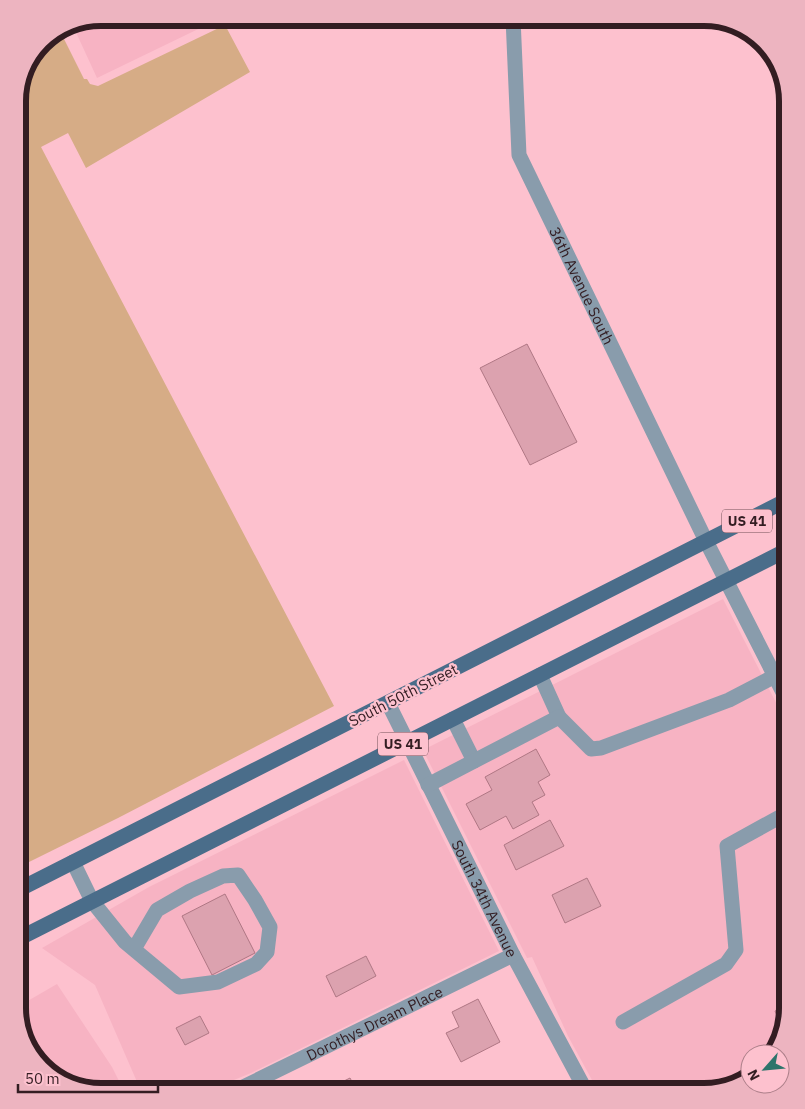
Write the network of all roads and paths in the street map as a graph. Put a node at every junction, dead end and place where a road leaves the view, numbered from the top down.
1 (513, 26) edge
2 (779, 504) edge
3 (706, 541) junction
4 (779, 554) edge
5 (726, 581) junction
6 (540, 675) junction
7 (775, 676) junction
8 (779, 683) edge
9 (388, 703) junction
10 (559, 717) junction
11 (453, 719) junction
12 (407, 742) junction
13 (474, 761) junction
14 (428, 784) junction
15 (779, 818) edge
16 (73, 862) junction
17 (26, 886) edge
18 (92, 901) junction
19 (26, 935) edge
20 (134, 949) junction
21 (513, 955) junction
22 (623, 1022) dead end
23 (251, 1083) edge
24 (581, 1083) edge

1 - 3 street, 36th Avenue South
2 - 3 main road, South 50th Street / US 41
3 - 5 street, 36th Avenue South
3 - 9 main road, South 50th Street / US 41
4 - 5 main road, US 41
5 - 6 main road, US 41
5 - 7 street, 36th Avenue South
6 - 10 street
6 - 11 main road, US 41
7 - 8 street, 36th Avenue South
7 - 10 street
9 - 12 street, South 34th Avenue
9 - 16 main road, South 50th Street / US 41
10 - 13 street
11 - 12 main road, US 41
11 - 13 street
12 - 14 street, South 34th Avenue
12 - 18 main road, US 41
13 - 14 street
14 - 21 street, South 34th Avenue
15 - 22 street
16 - 17 main road, South 50th Street / US 41
16 - 18 street
18 - 19 main road, US 41
18 - 20 street
20 - 20 street
21 - 23 street, Dorothys Dream Place
21 - 24 street, South 34th Avenue

